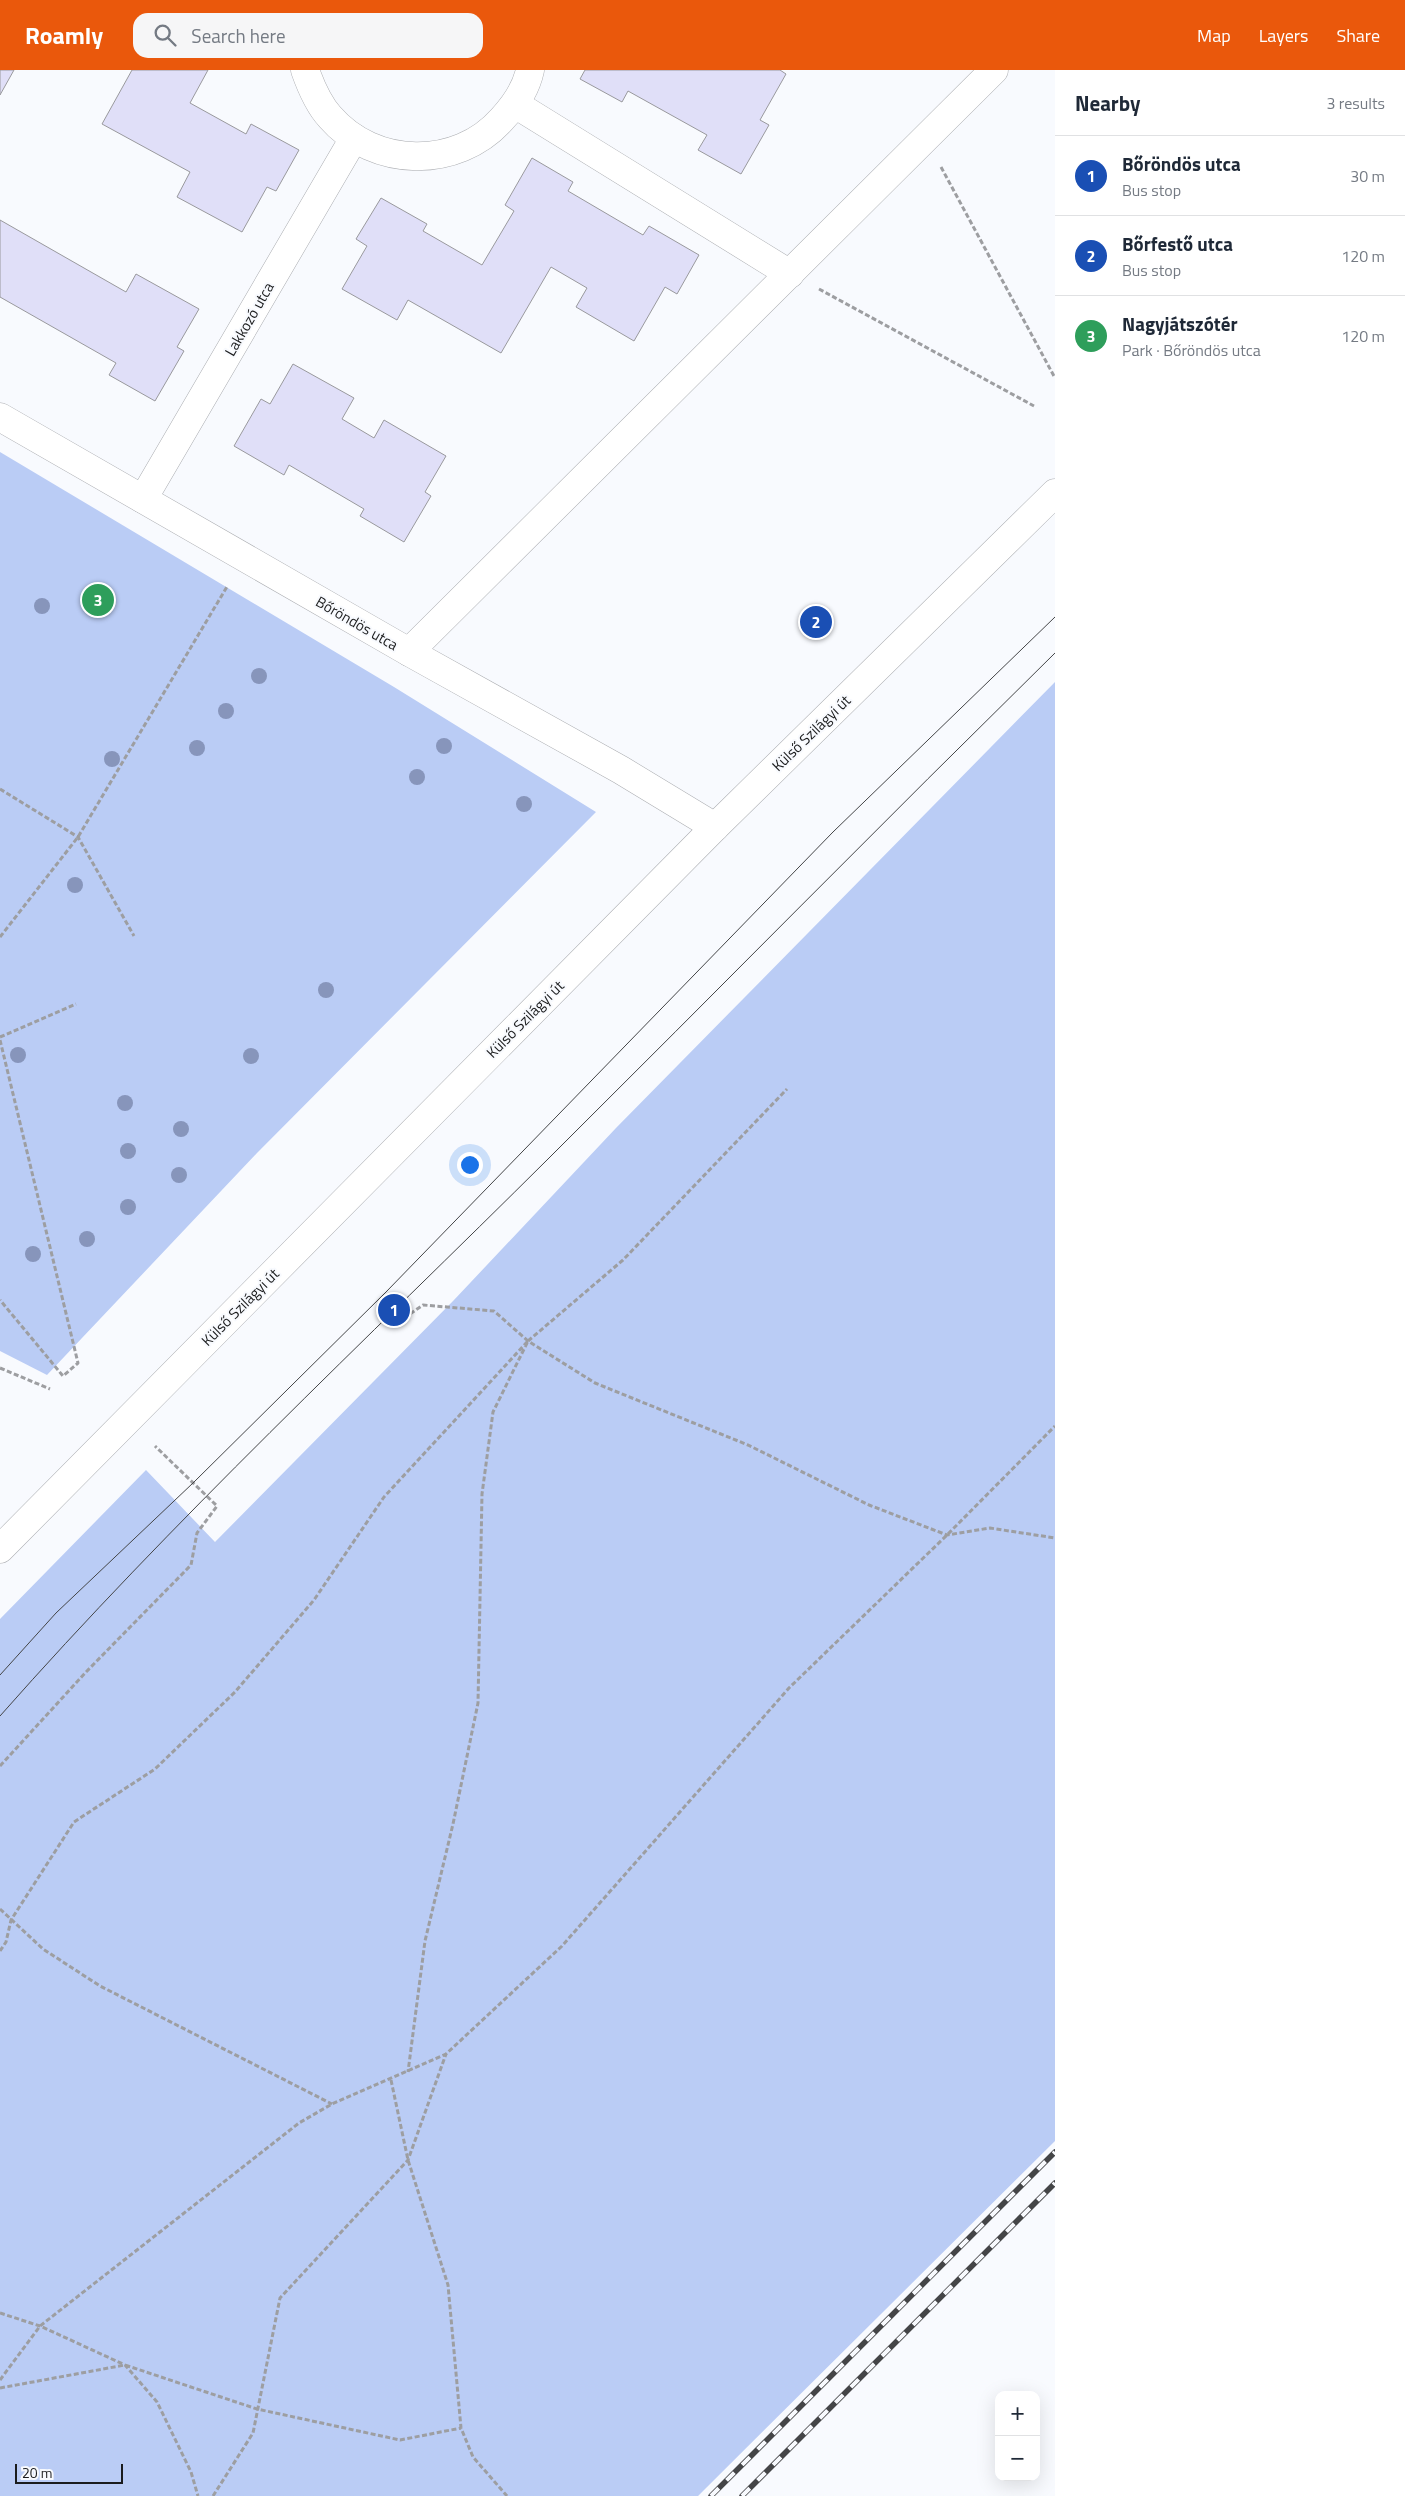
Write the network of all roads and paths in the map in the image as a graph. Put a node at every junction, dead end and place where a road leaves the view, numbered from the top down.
1 (305, 70) edge
2 (530, 70) edge
3 (994, 70) edge
4 (516, 104) junction
5 (354, 138) junction
6 (926, 139) junction
7 (790, 274) junction
8 (1055, 378) edge
9 (1034, 406) dead end
10 (0, 417) edge
11 (1055, 493) edge
12 (143, 499) junction
13 (229, 584) dead end
14 (408, 652) junction
15 (0, 789) edge
16 (715, 827) junction
17 (78, 837) junction
18 (0, 936) edge
19 (134, 936) dead end
20 (76, 1004) dead end
21 (0, 1039) edge
22 (787, 1089) dead end
23 (0, 1300) edge
24 (404, 1318) dead end
25 (528, 1341) junction
26 (0, 1368) edge
27 (50, 1388) dead end
28 (1055, 1426) edge
29 (155, 1446) dead end
30 (947, 1535) junction
31 (1055, 1538) edge
32 (0, 1550) edge
33 (0, 1766) edge
34 (0, 1909) edge
35 (11, 1920) junction
36 (0, 1951) edge
37 (446, 2054) junction
38 (408, 2072) junction
39 (391, 2080) junction
40 (332, 2104) junction
41 (408, 2160) junction
42 (0, 2313) edge
43 (40, 2326) junction
44 (125, 2365) junction
45 (0, 2380) edge
46 (0, 2388) edge
47 (257, 2409) junction
48 (461, 2428) junction
49 (198, 2496) edge
50 (213, 2496) edge
51 (507, 2496) edge

1 - 5 street
2 - 4 street
3 - 6 street
4 - 5 street
4 - 7 street
5 - 12 street, Lakkozó utca
6 - 7 street
6 - 8 path
7 - 9 path
7 - 14 street
10 - 12 street, Bőröndös utca
11 - 16 street, Külső Szilágyi út
12 - 14 street, Bőröndös utca
13 - 17 path
14 - 16 street, Bőröndös utca
15 - 17 path
16 - 32 street, Külső Szilágyi út
17 - 18 path
17 - 19 path
20 - 21 path
21 - 23 path
22 - 25 path
24 - 25 path
25 - 30 path
25 - 35 path
25 - 38 path
26 - 27 path
28 - 30 path
29 - 33 path
30 - 31 path
30 - 37 path
34 - 35 path
35 - 36 path
35 - 40 path
37 - 38 path
37 - 41 path
38 - 39 path
39 - 40 path
39 - 41 path
40 - 43 path
41 - 47 path
41 - 48 path
42 - 43 path
43 - 44 path
43 - 45 path
44 - 46 path
44 - 47 path
44 - 49 path
47 - 48 path
47 - 50 path
48 - 51 path

